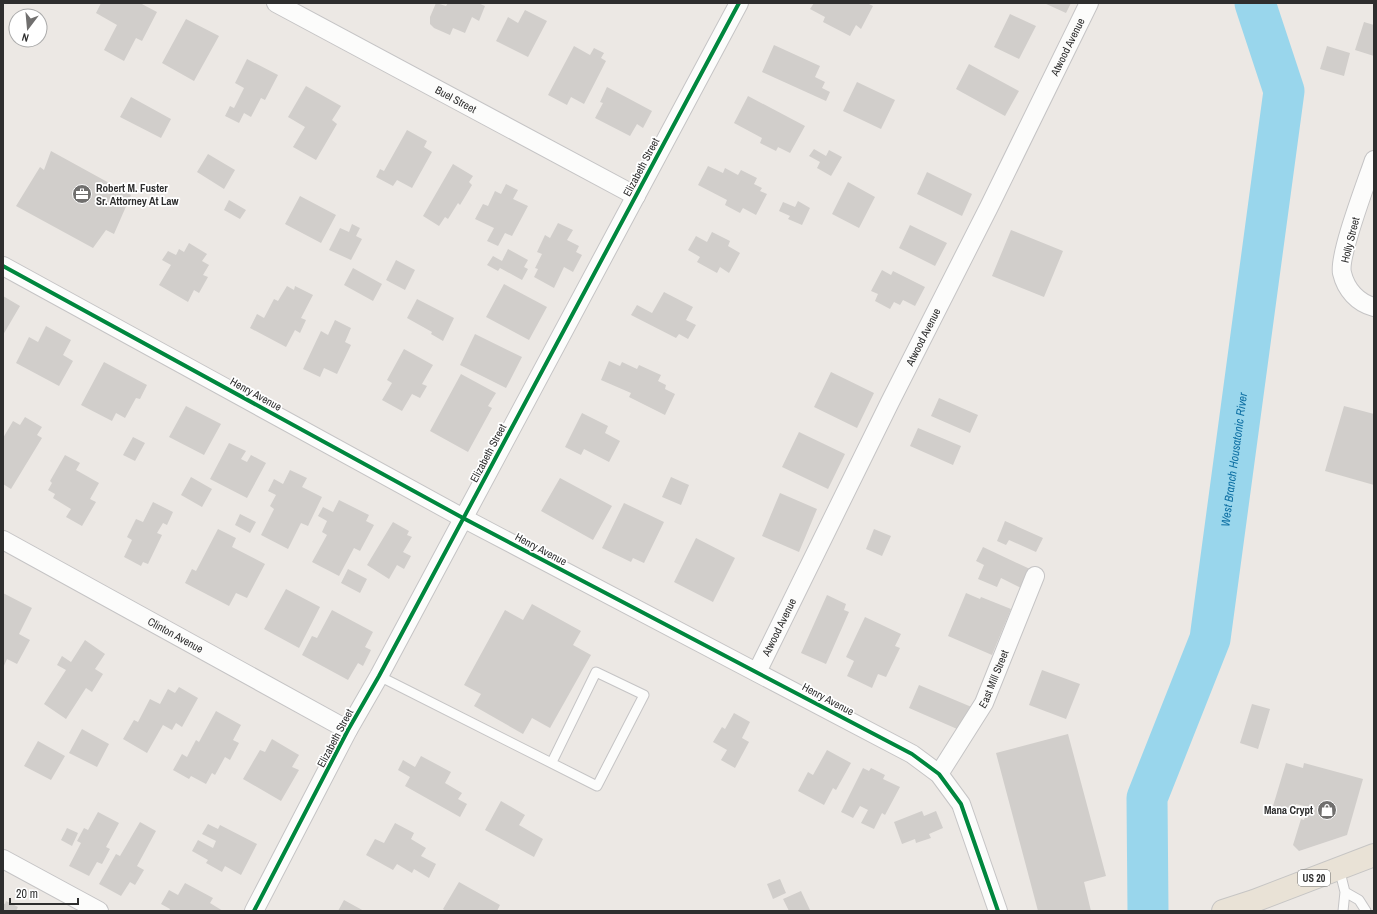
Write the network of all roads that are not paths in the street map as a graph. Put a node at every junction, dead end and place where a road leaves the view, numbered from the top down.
1 (276, 3) edge
2 (740, 3) edge
3 (1089, 3) edge
4 (1374, 160) edge
5 (636, 196) junction
6 (3, 266) edge
7 (1374, 307) edge
8 (463, 518) junction
9 (3, 540) edge
10 (1034, 576) dead end
11 (757, 672) junction
12 (379, 676) junction
13 (348, 730) junction
14 (552, 762) junction
15 (939, 774) junction
16 (1374, 855) edge
17 (3, 858) edge
18 (1339, 868) junction
19 (1346, 892) junction
20 (1254, 906) edge
21 (1225, 910) edge
22 (99, 911) edge
23 (254, 911) edge
24 (998, 911) edge
25 (1342, 911) edge
26 (1366, 911) edge

1 - 5 street, Buel Street
2 - 5 street, Elizabeth Street
3 - 11 street, Atwood Avenue
4 - 7 street, Holly Street
5 - 8 street, Elizabeth Street
6 - 8 street, Henry Avenue
8 - 11 street, Henry Avenue
8 - 12 street, Elizabeth Street
9 - 13 street, Clinton Avenue
10 - 15 street, East Mill Street
11 - 15 street, Henry Avenue
12 - 13 street, Elizabeth Street
12 - 14 lane
13 - 23 street, Elizabeth Street
14 - 14 lane
15 - 24 street, Henry Avenue
16 - 18 highway, US 20
17 - 22 street
18 - 19 lane
18 - 20 highway, US 20
19 - 25 lane
19 - 26 lane
20 - 21 highway, US 20

